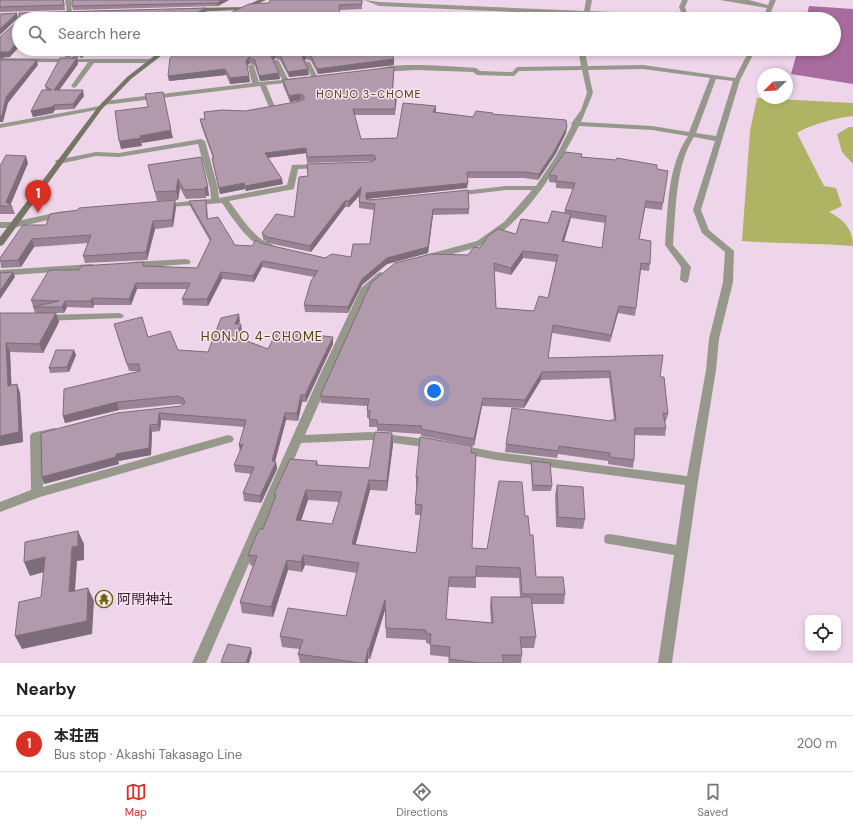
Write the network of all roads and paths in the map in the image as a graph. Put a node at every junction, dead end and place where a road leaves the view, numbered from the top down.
1 (68, 0) edge
2 (263, 0) edge
3 (367, 0) edge
4 (590, 0) edge
5 (685, 0) edge
6 (723, 0) edge
7 (772, 0) edge
8 (746, 1) edge
9 (770, 6) junction
10 (243, 8) junction
11 (186, 10) edge
12 (70, 12) edge
13 (235, 12) edge
14 (587, 12) joint
15 (684, 12) edge
16 (767, 12) edge
17 (76, 56) edge
18 (157, 56) edge
19 (583, 56) edge
20 (749, 56) edge
21 (0, 60) edge
22 (72, 61) junction
23 (92, 61) junction
24 (150, 61) junction
25 (276, 61) edge
26 (307, 62) edge
27 (251, 66) edge
28 (585, 67) junction
29 (375, 71) edge
30 (322, 77) edge
31 (714, 77) junction
32 (307, 79) junction
33 (737, 80) junction
34 (286, 81) junction
35 (259, 84) junction
36 (74, 86) dead end
37 (102, 106) junction
38 (272, 108) edge
39 (575, 124) junction
40 (0, 126) edge
41 (692, 135) junction
42 (718, 139) junction
43 (60, 162) junction
44 (333, 166) edge
45 (538, 188) junction
46 (445, 195) edge
47 (224, 200) junction
48 (215, 201) junction
49 (155, 206) edge
50 (69, 213) edge
51 (0, 225) edge
52 (13, 225) junction
53 (0, 243) edge
54 (280, 249) edge
55 (156, 254) dead end
56 (417, 260) edge
57 (186, 262) dead end
58 (152, 264) junction
59 (120, 266) edge
60 (104, 267) edge
61 (391, 267) edge
62 (0, 273) edge
63 (685, 280) dead end
64 (119, 316) dead end
65 (32, 318) edge
66 (66, 428) edge
67 (228, 439) dead end
68 (297, 439) junction
69 (692, 481) junction
70 (37, 493) junction
71 (0, 507) edge
72 (610, 539) dead end
73 (682, 552) junction
74 (199, 663) edge
75 (665, 663) edge

1 - 12 street
2 - 10 main road
3 - 14 street
4 - 14 street
5 - 15 street
6 - 8 street
7 - 9 street
8 - 9 street
9 - 16 street
10 - 11 main road
10 - 13 main road
17 - 22 street
18 - 24 main road
19 - 28 street
20 - 33 street
21 - 22 street
22 - 23 street
23 - 24 street
23 - 36 street
24 - 37 main road
25 - 34 street
26 - 32 street
27 - 35 street
28 - 29 street
28 - 31 street
28 - 39 street
30 - 32 street
31 - 33 street
31 - 41 street
32 - 34 street
33 - 42 street
34 - 35 street
35 - 37 street
35 - 38 street
37 - 40 street
37 - 43 main road
39 - 41 street
39 - 45 street
41 - 42 street
41 - 63 street
42 - 69 street
43 - 48 street
43 - 52 main road
44 - 47 street
45 - 46 street
45 - 56 street
47 - 48 street
47 - 54 street
48 - 49 street
50 - 52 street
51 - 52 street
52 - 53 main road
55 - 58 street
57 - 58 street
58 - 59 street
60 - 62 street
61 - 68 street
64 - 65 street
66 - 70 street
67 - 70 street
68 - 69 street
68 - 74 street
69 - 73 street
70 - 71 street
72 - 73 street
73 - 75 street

